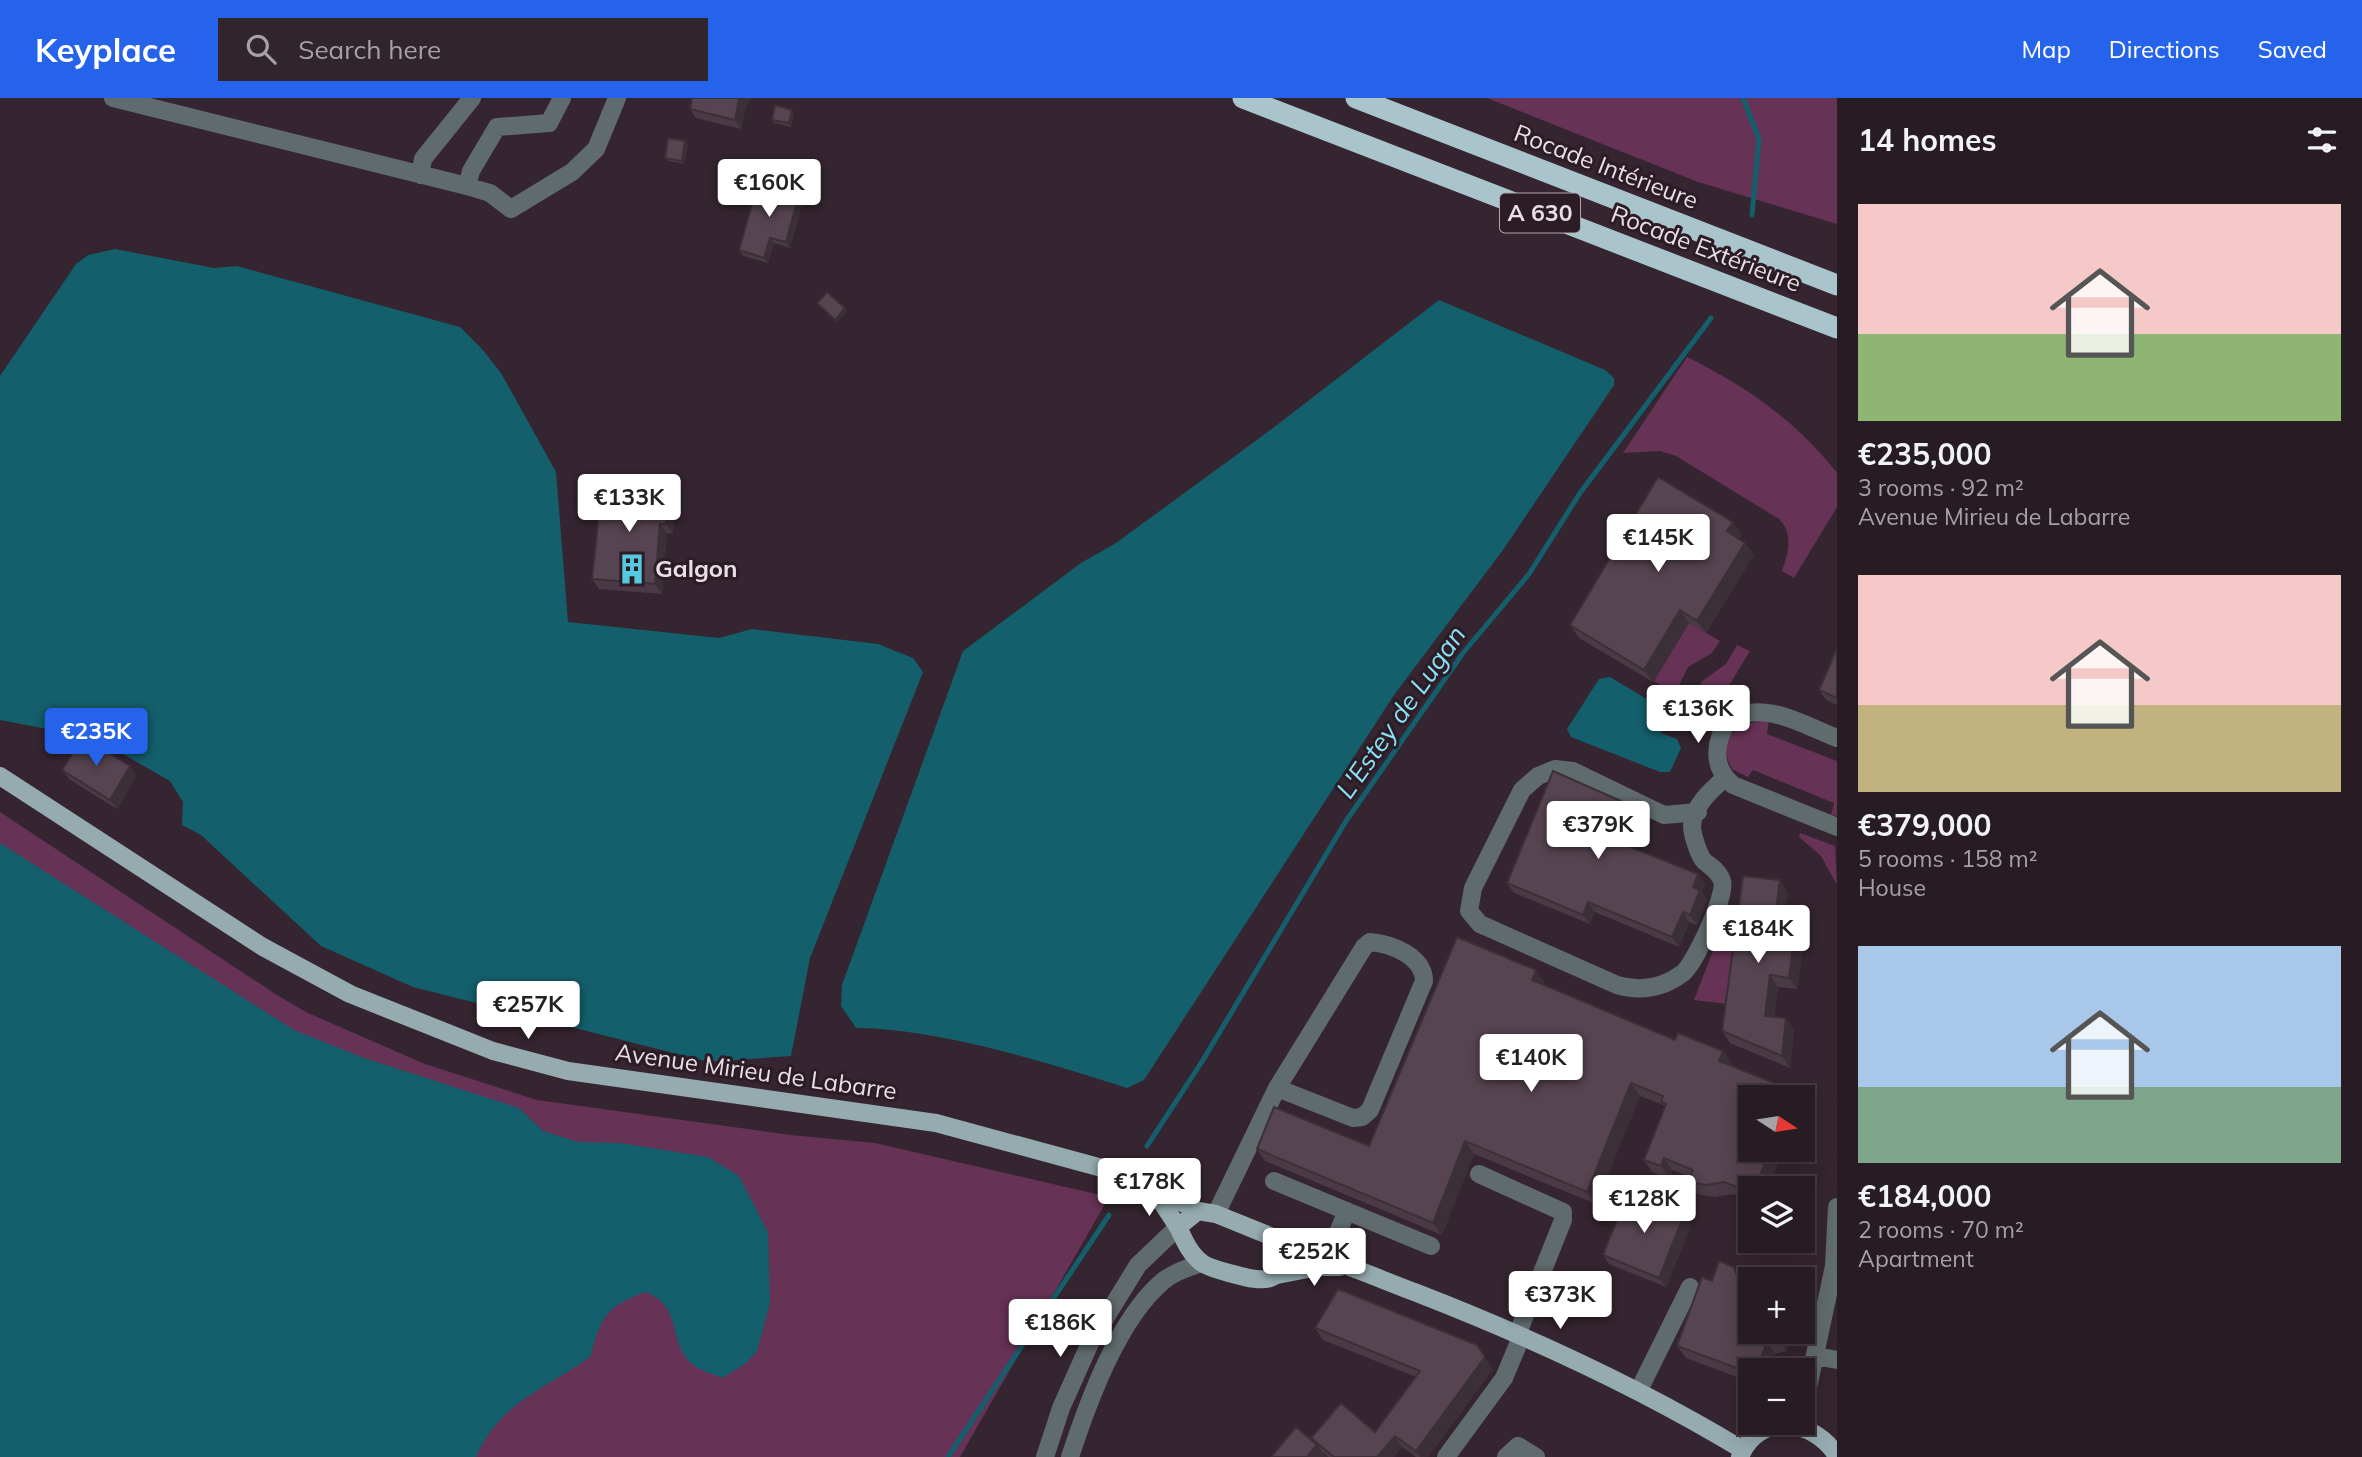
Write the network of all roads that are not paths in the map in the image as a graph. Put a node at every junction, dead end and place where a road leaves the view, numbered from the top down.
1 (113, 98) edge
2 (472, 98) edge
3 (562, 98) edge
4 (617, 98) edge
5 (1243, 98) edge
6 (1356, 98) edge
7 (420, 175) junction
8 (467, 186) junction
9 (1837, 285) edge
10 (1837, 328) edge
11 (1687, 707) dead end
12 (1724, 727) junction
13 (1837, 738) edge
14 (0, 776) edge
15 (1725, 778) junction
16 (1698, 812) junction
17 (1837, 827) edge
18 (1277, 1088) junction
19 (1479, 1174) dead end
20 (1273, 1181) dead end
21 (1147, 1185) junction
22 (1837, 1207) edge
23 (1207, 1212) junction
24 (1347, 1212) junction
25 (1178, 1227) junction
26 (1282, 1245) junction
27 (1431, 1246) dead end
28 (1328, 1256) junction
29 (1202, 1263) junction
30 (1350, 1267) junction
31 (1277, 1275) junction
32 (1690, 1287) dead end
33 (1520, 1334) junction
34 (1815, 1356) joint
35 (1837, 1360) edge
36 (1639, 1390) junction
37 (1815, 1432) edge
38 (1758, 1435) edge
39 (1742, 1453) edge
40 (1837, 1456) edge
41 (1045, 1457) edge
42 (1070, 1457) edge
43 (1446, 1457) edge
44 (1506, 1457) edge
45 (1536, 1457) edge

1 - 7 street
2 - 7 street
3 - 8 street
4 - 8 street
5 - 10 highway, Rocade Extérieure / A 630
6 - 9 highway, Rocade Intérieure / A 630
7 - 8 street
11 - 12 street
12 - 13 street
12 - 15 street
14 - 21 main road, Avenue Mirieu de Labarre
15 - 16 street
15 - 17 street
16 - 16 street
18 - 18 street
18 - 23 street
19 - 33 street
20 - 24 street
21 - 23 main road, Avenue Mirieu de Labarre
21 - 25 main road
22 - 34 street
23 - 25 main road
23 - 26 main road, Avenue Mirieu de Labarre
24 - 27 street
24 - 28 street
25 - 29 main road
25 - 41 street
26 - 28 main road, Avenue Mirieu de Labarre
26 - 31 main road
28 - 30 main road, Avenue Mirieu de Labarre
29 - 31 main road, Avenue Mirieu de Labarre
29 - 42 street
30 - 31 main road, Avenue Mirieu de Labarre
30 - 33 main road, Avenue Mirieu de Labarre
32 - 36 street
33 - 36 main road, Avenue Mirieu de Labarre
33 - 43 street
34 - 35 street
36 - 39 main road, Avenue Mirieu de Labarre
37 - 40 main road
38 - 39 main road
44 - 45 street

